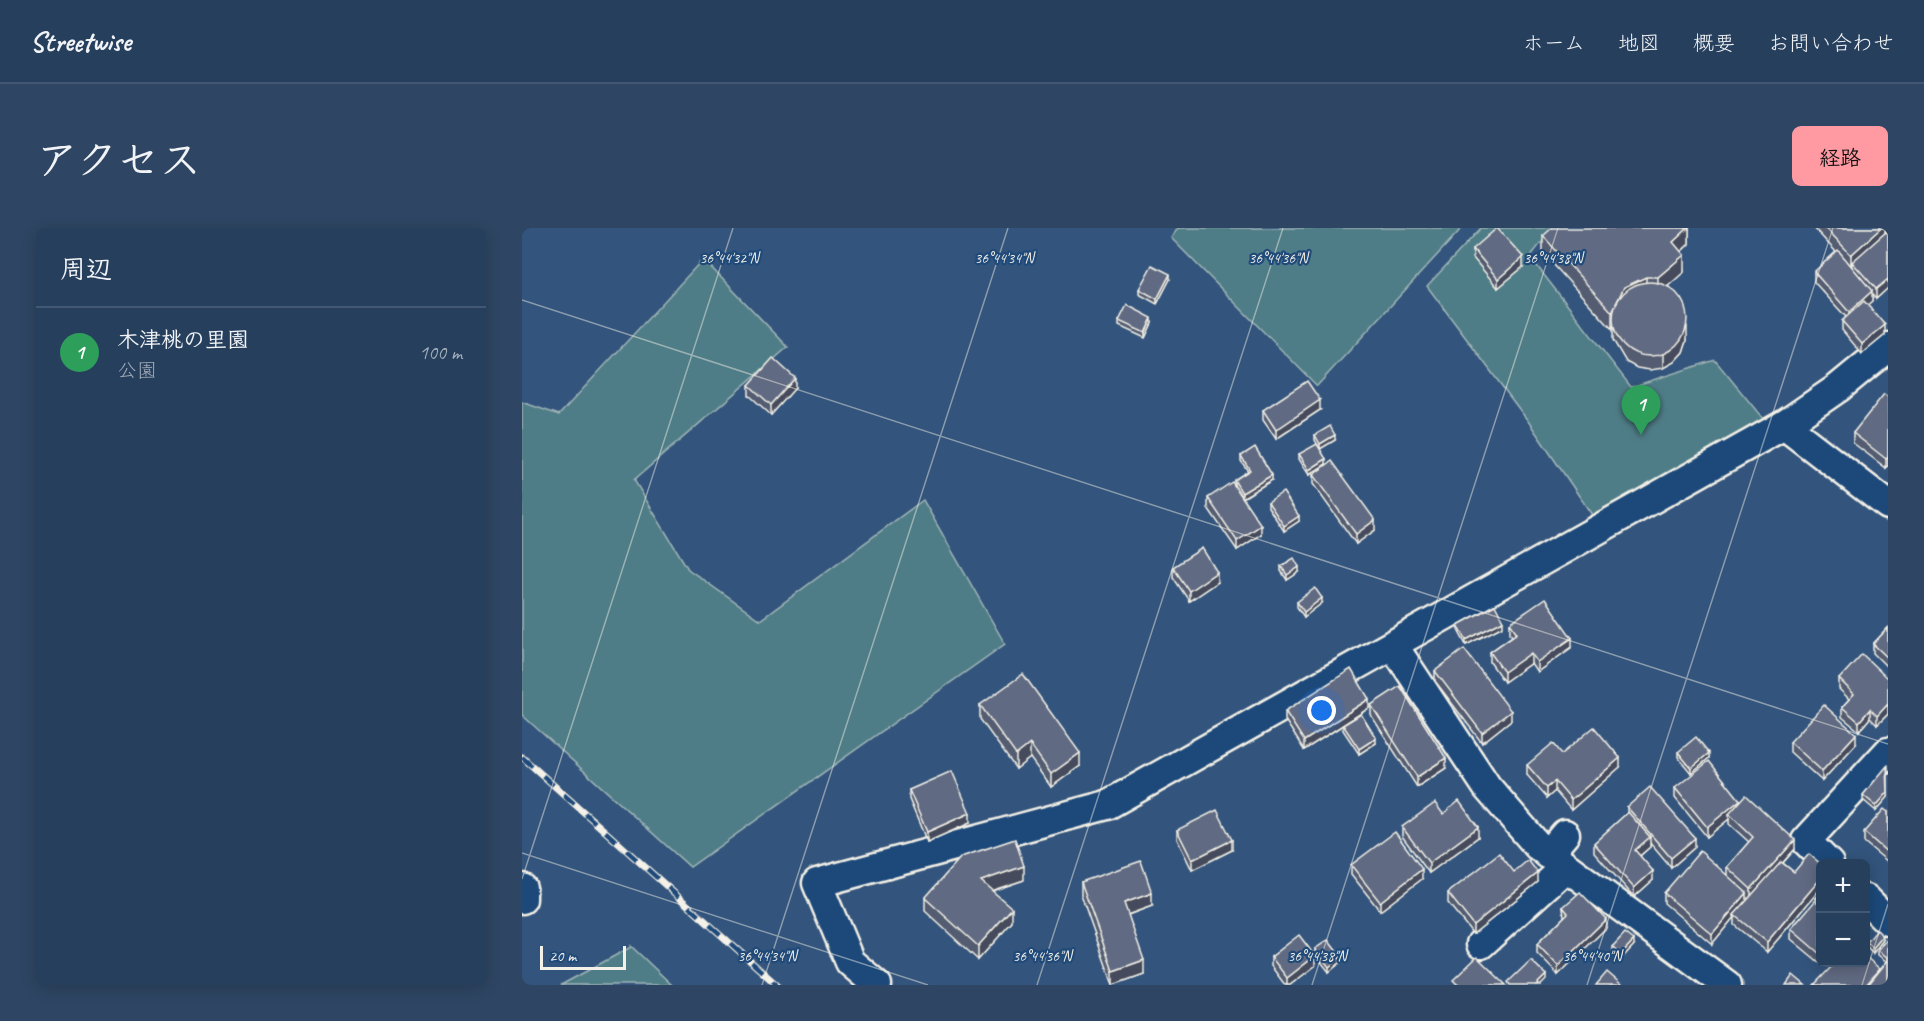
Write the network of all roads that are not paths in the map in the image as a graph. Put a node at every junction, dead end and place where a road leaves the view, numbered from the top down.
1 (1888, 347) edge
2 (1784, 425) junction
3 (1888, 505) edge
4 (1394, 645) junction
5 (1888, 752) edge
6 (1559, 852) junction
7 (1824, 859) edge
8 (522, 888) edge
9 (522, 899) edge
10 (1870, 903) edge
11 (1888, 921) edge
12 (1481, 944) dead end
13 (877, 985) edge
14 (1727, 985) edge

1 - 2 street
2 - 3 street
2 - 4 street
4 - 6 street
4 - 13 street
5 - 7 street
6 - 12 street
6 - 14 street
8 - 9 street
10 - 11 street

